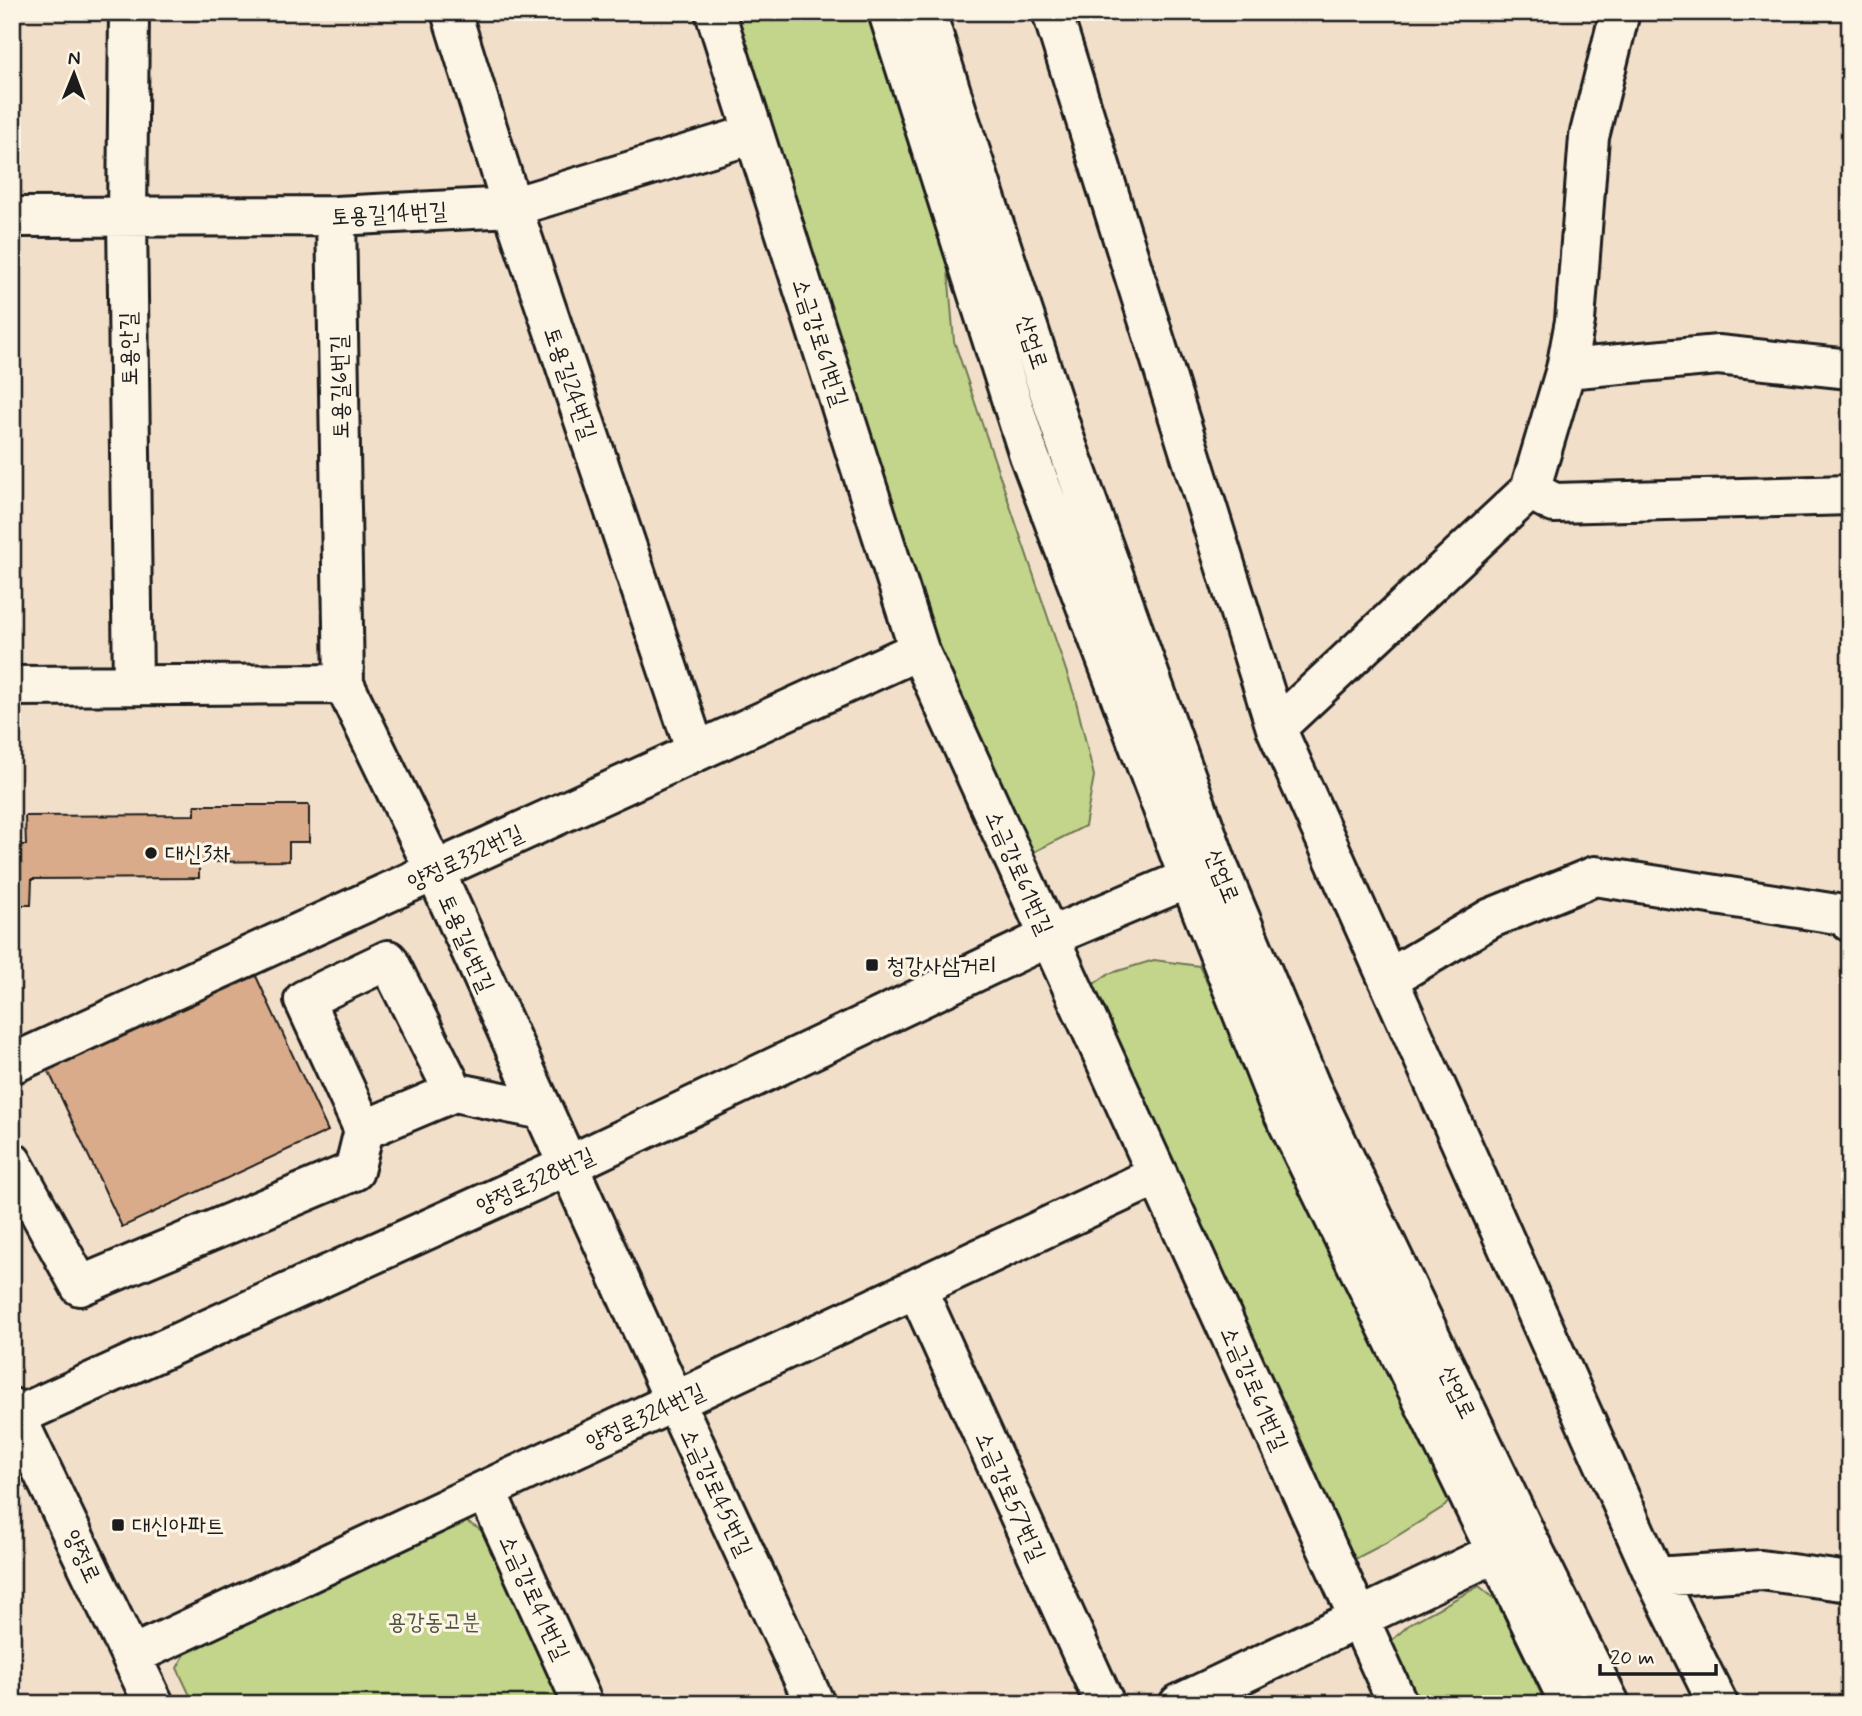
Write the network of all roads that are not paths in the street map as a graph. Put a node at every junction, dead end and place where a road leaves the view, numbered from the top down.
1 (129, 12) edge
2 (451, 12) edge
3 (715, 12) edge
4 (888, 12) edge
5 (926, 12) edge
6 (1052, 12) edge
7 (1620, 12) edge
8 (754, 134) junction
9 (512, 207) junction
10 (336, 216) junction
11 (12, 217) edge
12 (127, 218) junction
13 (1566, 369) junction
14 (1850, 369) edge
15 (1530, 491) junction
16 (1850, 495) edge
17 (919, 650) junction
18 (344, 684) junction
19 (133, 685) junction
20 (12, 686) edge
21 (1276, 729) junction
22 (696, 752) junction
23 (435, 871) junction
24 (1203, 872) junction
25 (1850, 922) edge
26 (1049, 937) junction
27 (1388, 979) junction
28 (12, 1064) edge
29 (454, 1092) junction
30 (542, 1110) junction
31 (364, 1130) junction
32 (12, 1163) edge
33 (567, 1166) junction
34 (1158, 1175) junction
35 (917, 1289) junction
36 (675, 1402) junction
37 (14, 1412) edge
38 (486, 1490) junction
39 (1511, 1545) junction
40 (1655, 1577) junction
41 (1850, 1582) edge
42 (1359, 1618) junction
43 (131, 1656) junction
44 (154, 1704) edge
45 (583, 1704) edge
46 (815, 1704) edge
47 (1105, 1704) edge
48 (1179, 1704) edge
49 (1398, 1704) edge
50 (1570, 1704) edge
51 (1610, 1704) edge
52 (1718, 1704) edge

1 - 12 street, 토용안길
2 - 9 street, 토용길24번길
3 - 8 street, 소금강로61번길
4 - 24 street, 산업로
5 - 24 street, 산업로
6 - 21 street
7 - 13 street
8 - 9 street, 토용길14번길
8 - 17 street, 소금강로61번길
9 - 10 street, 토용길14번길
9 - 22 street, 토용길24번길
10 - 12 street, 토용길14번길
10 - 18 street, 토용길6번길
11 - 12 street, 토용길14번길
12 - 19 street, 토용안길
13 - 14 street
13 - 15 street
15 - 16 street
15 - 21 street
17 - 22 street, 양정로332번길
17 - 26 street, 소금강로61번길
18 - 19 street
18 - 23 street, 토용길6번길
19 - 20 street
21 - 27 street
22 - 23 street, 양정로332번길
23 - 28 street, 양정로332번길
23 - 30 street, 토용길6번길
24 - 26 street, 양정로328번길
24 - 39 street, 산업로
25 - 27 street
26 - 33 street, 양정로328번길
26 - 34 street, 소금강로61번길
27 - 40 street
29 - 30 street
29 - 31 street
29 - 31 street
30 - 33 street, 토용길6번길
31 - 32 street
33 - 36 street, 소금강로45번길
33 - 37 street, 양정로328번길
34 - 35 street, 양정로324번길
34 - 42 street, 소금강로61번길
35 - 36 street, 양정로324번길
35 - 47 street, 소금강로57번길
36 - 38 street, 양정로324번길
36 - 46 street, 소금강로45번길
37 - 43 street, 양정로
38 - 43 street, 양정로324번길
38 - 45 street, 소금강로41번길
39 - 42 street
39 - 50 street, 산업로
39 - 51 street, 산업로
40 - 41 street
40 - 52 street
42 - 48 street
42 - 49 street, 소금강로61번길
43 - 44 street, 양정로

